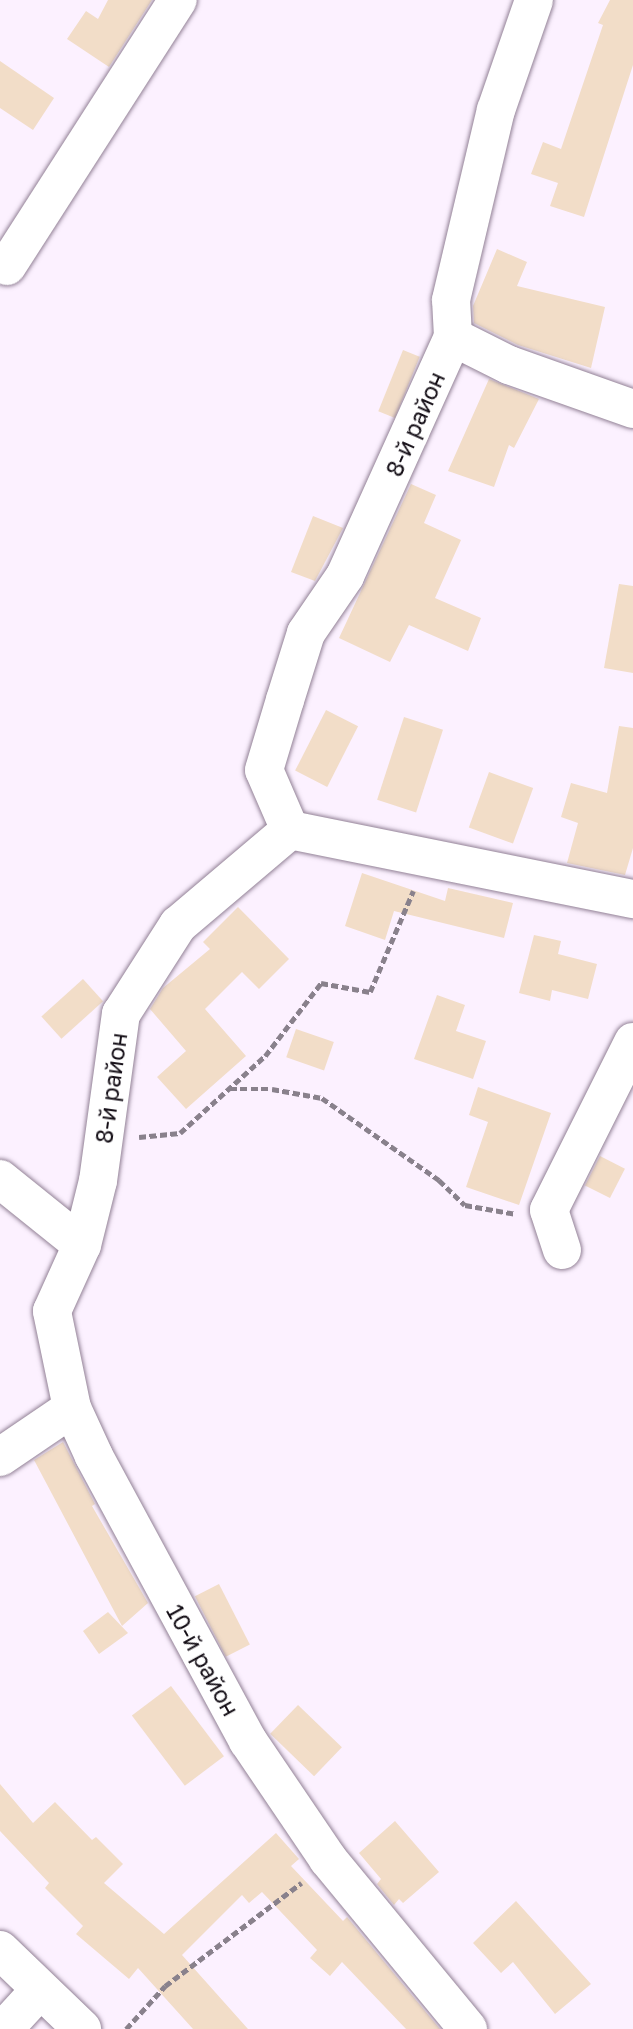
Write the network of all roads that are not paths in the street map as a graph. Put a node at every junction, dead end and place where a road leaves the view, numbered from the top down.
1 (178, 0) edge
2 (534, 0) edge
3 (6, 266) dead end
4 (453, 337) junction
5 (633, 409) edge
6 (290, 830) junction
7 (633, 899) edge
8 (633, 1042) edge
9 (0, 1180) edge
10 (82, 1245) junction
11 (562, 1250) dead end
12 (72, 1408) junction
13 (0, 1457) edge
14 (0, 1951) edge
15 (38, 1992) junction
16 (4, 2029) edge
17 (82, 2029) edge
18 (468, 2029) edge

1 - 3 street
2 - 4 street, 8-й район
4 - 5 street
4 - 6 street, 8-й район
6 - 7 street
6 - 10 street, 8-й район
8 - 11 street
9 - 10 street
10 - 12 street, 10-й район
12 - 13 street
12 - 18 street, 10-й район
14 - 15 street
15 - 16 street
15 - 17 street

